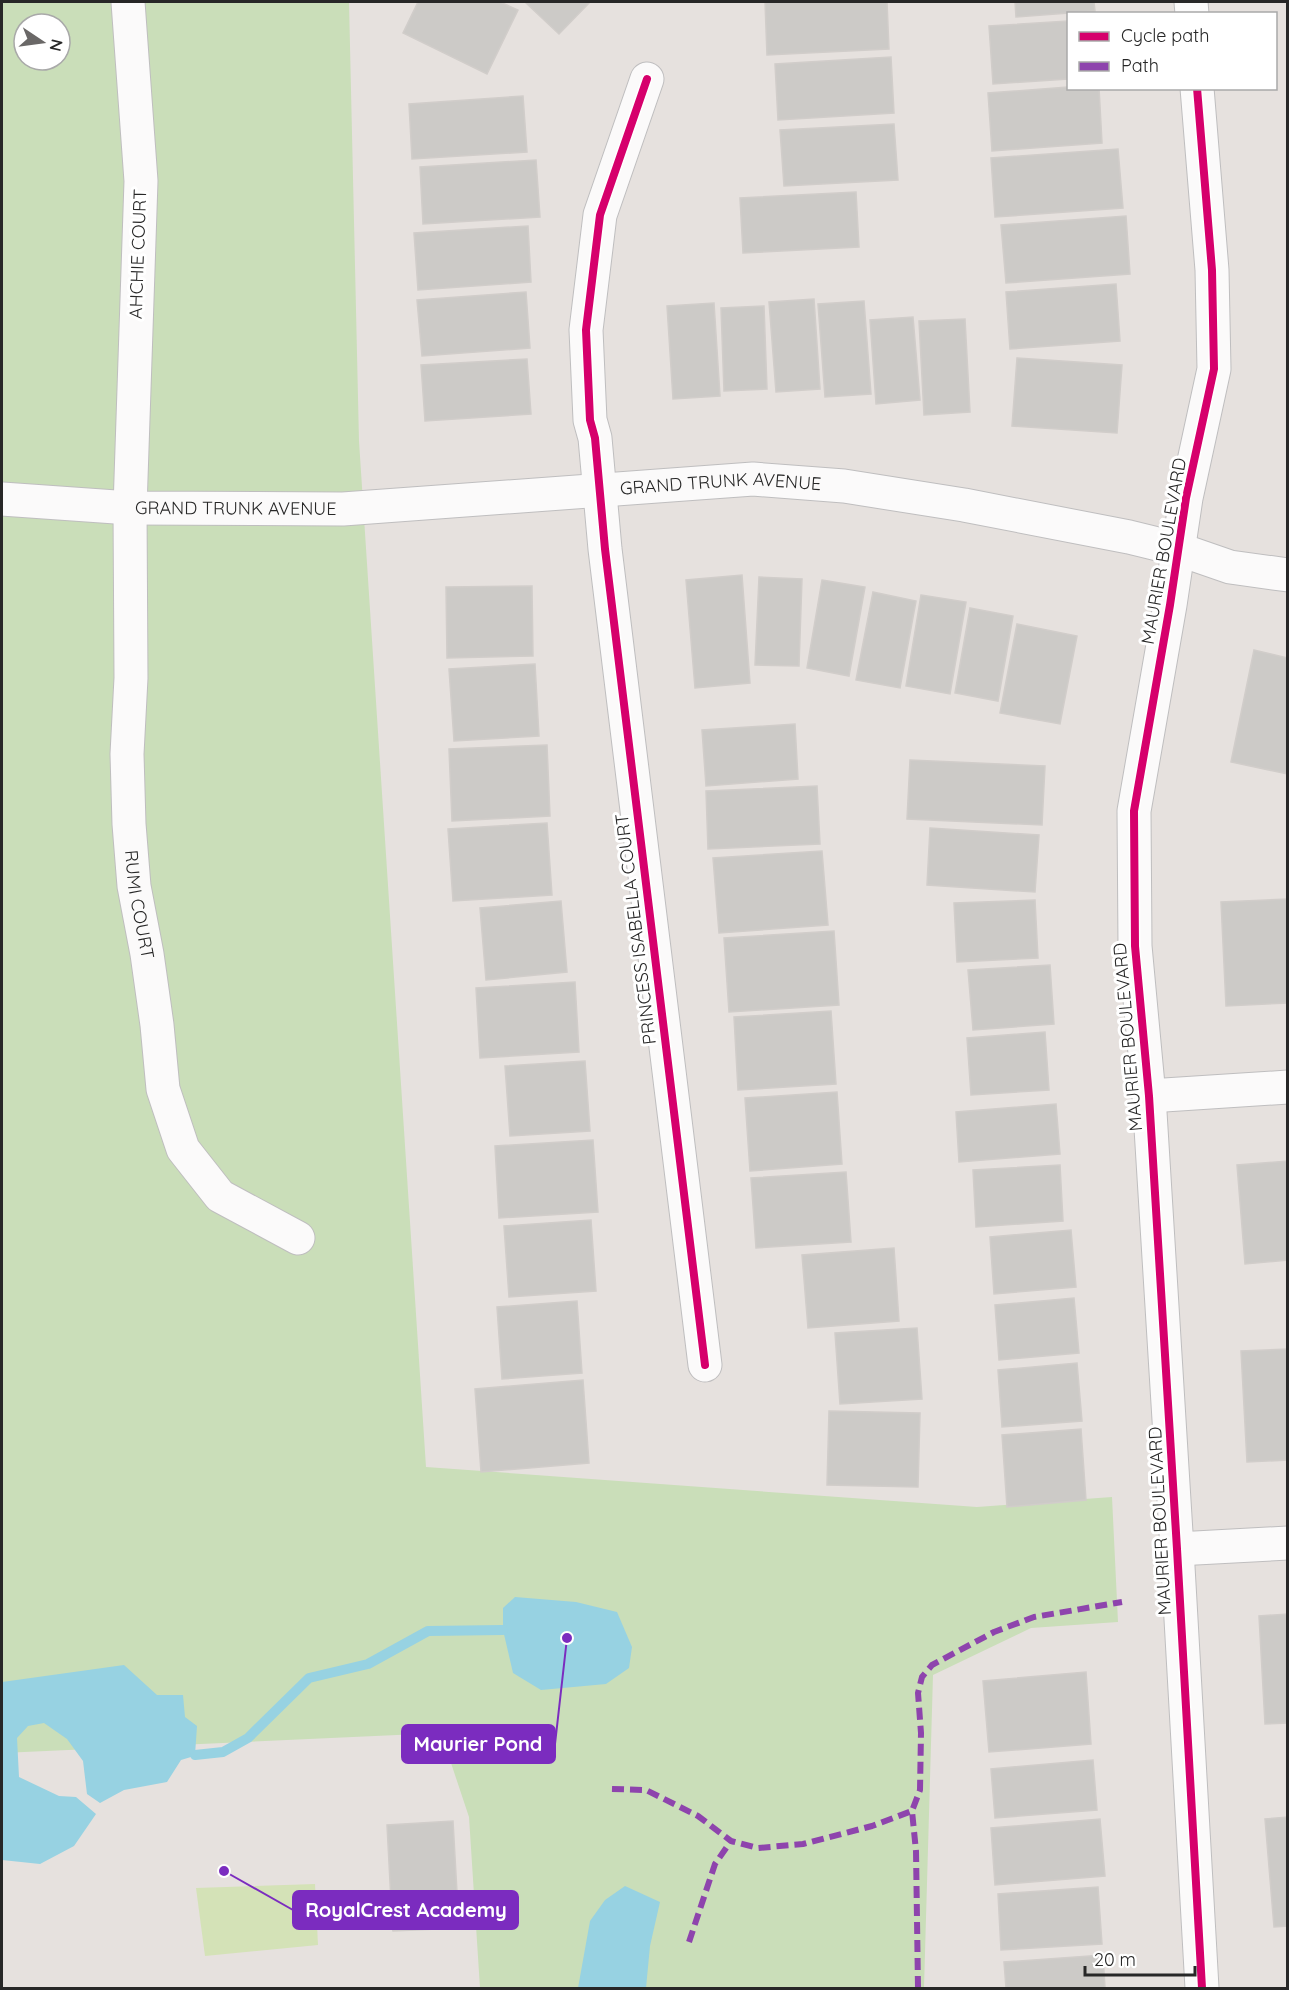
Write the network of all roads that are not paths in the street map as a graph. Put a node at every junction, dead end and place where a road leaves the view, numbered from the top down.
1 (128, 2) edge
2 (647, 79) dead end
3 (1197, 90) edge
4 (601, 489) junction
5 (2, 499) edge
6 (130, 508) junction
7 (1178, 549) junction
8 (1287, 575) edge
9 (1287, 1087) edge
10 (1149, 1096) junction
11 (298, 1238) dead end
12 (705, 1365) dead end
13 (1287, 1543) edge
14 (1178, 1549) junction
15 (1202, 1989) edge

1 - 6 street, AHCHIE COURT
2 - 4 street, PRINCESS ISABELLA COURT
3 - 7 street, MAURIER BOULEVARD
4 - 6 street, GRAND TRUNK AVENUE
4 - 7 street, GRAND TRUNK AVENUE
4 - 12 street, PRINCESS ISABELLA COURT
5 - 6 street, GRAND TRUNK AVENUE
6 - 11 street, RUMI COURT
7 - 8 street, GRAND TRUNK AVENUE
7 - 10 street, MAURIER BOULEVARD
9 - 10 street
10 - 14 street, MAURIER BOULEVARD
13 - 14 street
14 - 15 street, MAURIER BOULEVARD

